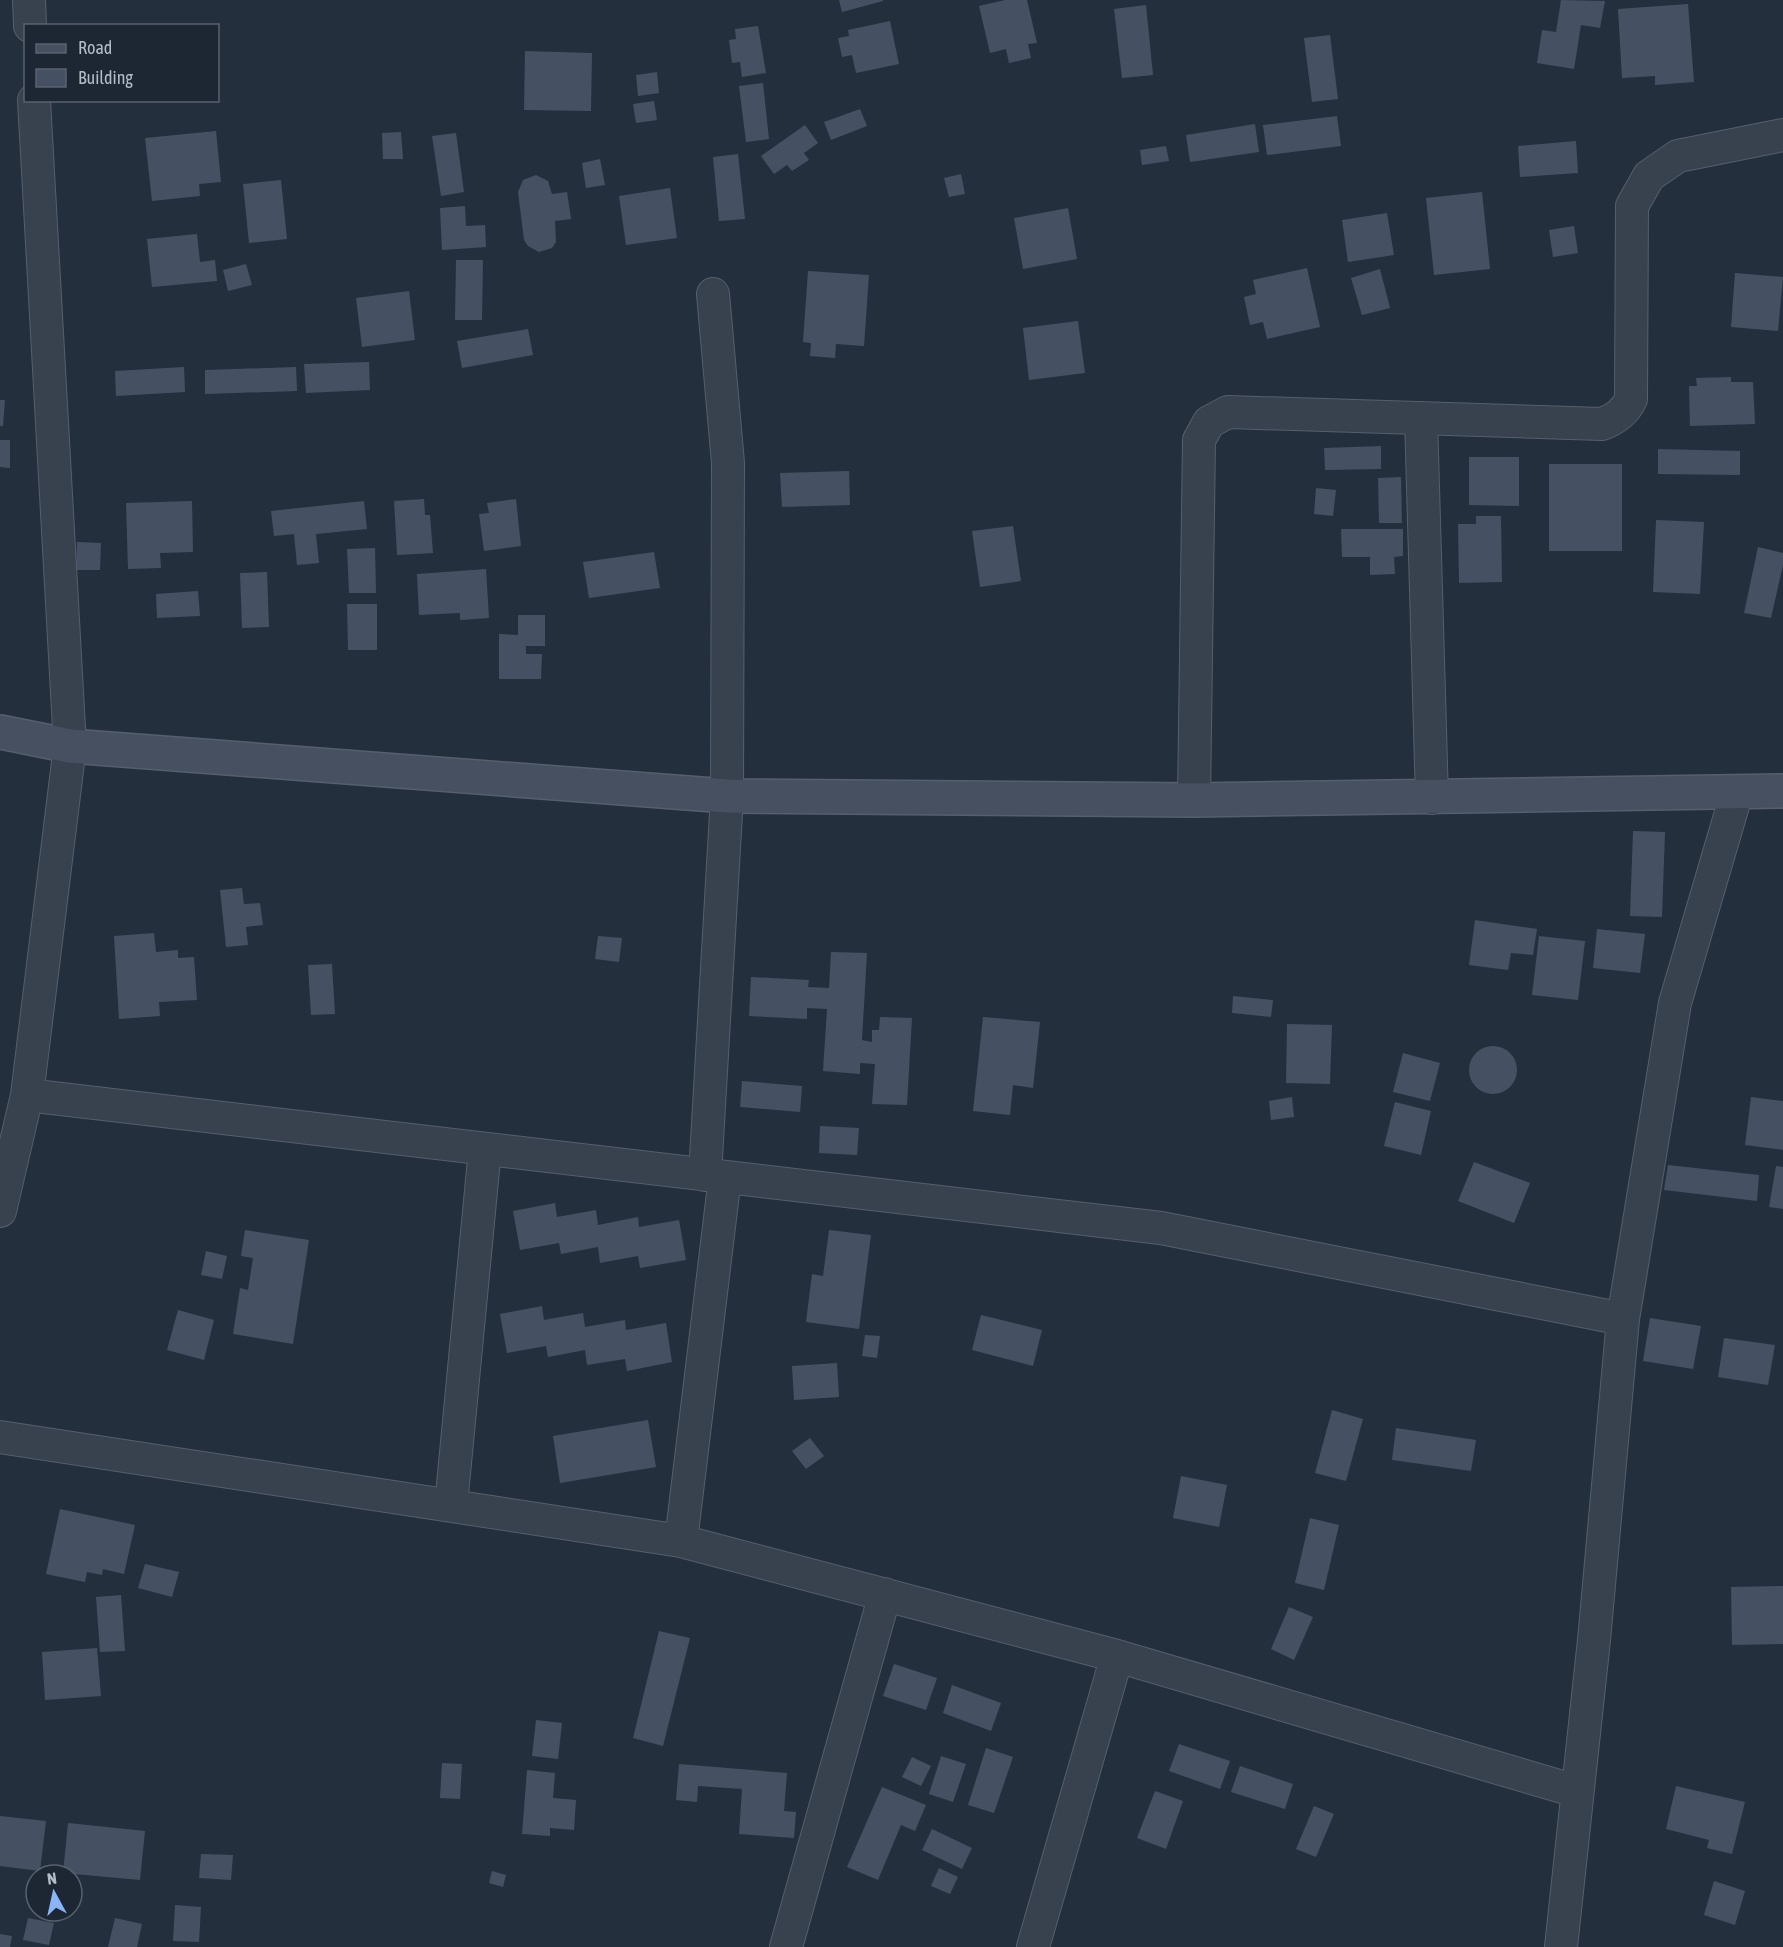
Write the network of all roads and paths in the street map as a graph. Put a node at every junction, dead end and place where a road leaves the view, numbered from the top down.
1 (29, 0) edge
2 (30, 24) edge
3 (34, 102) edge
4 (1783, 135) edge
5 (714, 294) dead end
6 (1420, 418) junction
7 (0, 732) edge
8 (70, 746) junction
9 (1783, 791) edge
10 (1737, 792) junction
11 (727, 796) junction
12 (1432, 798) junction
13 (1194, 800) junction
14 (27, 1095) junction
15 (486, 1149) junction
16 (715, 1176) junction
17 (0, 1211) edge
18 (1623, 1319) junction
19 (0, 1437) edge
20 (451, 1506) junction
21 (681, 1541) junction
22 (885, 1594) junction
23 (1117, 1656) junction
24 (1576, 1791) junction
25 (786, 1947) edge
26 (1033, 1947) edge
27 (1561, 1947) edge

1 - 2 street
3 - 8 street
4 - 6 street
5 - 11 street
6 - 12 street
6 - 13 street
7 - 8 street
8 - 11 street
8 - 14 street
9 - 10 street
10 - 12 street
10 - 18 street
11 - 13 street
11 - 16 street
12 - 13 street
14 - 15 street
14 - 17 street
15 - 16 street
15 - 20 street
16 - 18 street
16 - 21 street
18 - 24 street
19 - 20 street
20 - 21 street
21 - 22 street
22 - 23 street
22 - 25 street
23 - 24 street
23 - 26 street
24 - 27 street

